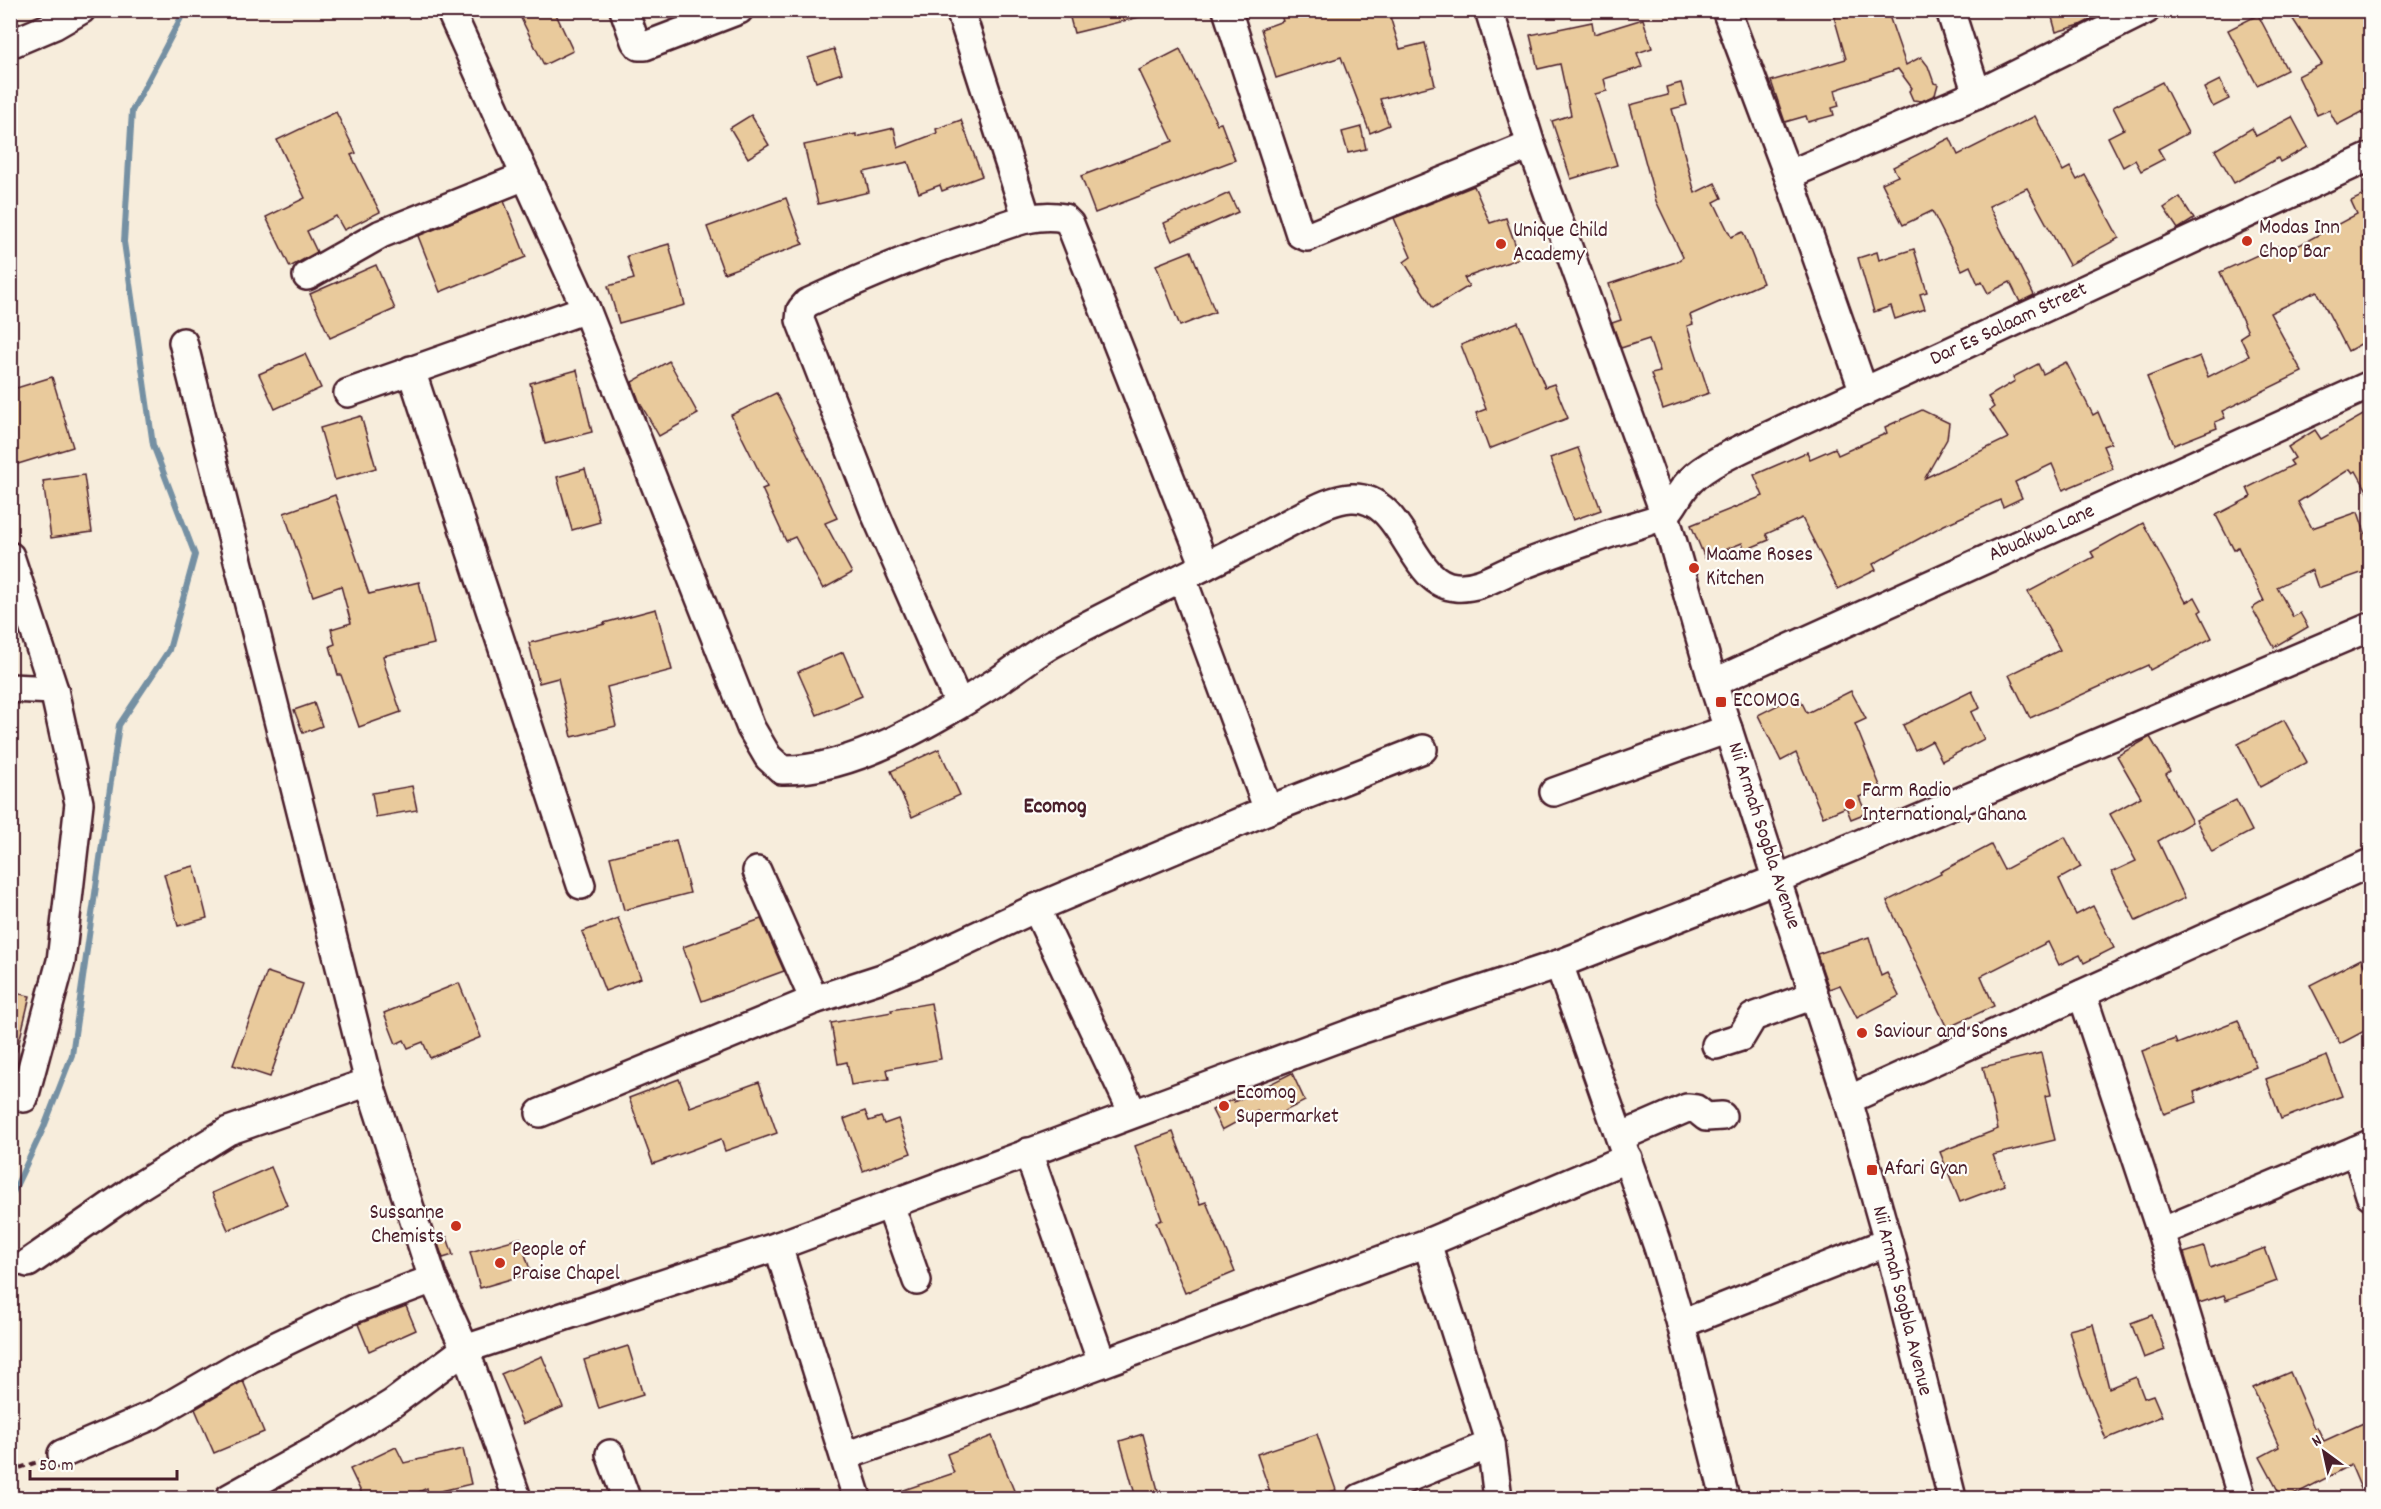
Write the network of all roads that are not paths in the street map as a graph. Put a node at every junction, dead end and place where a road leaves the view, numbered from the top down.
1 (81, 10) edge
2 (450, 10) edge
3 (624, 10) edge
4 (739, 10) edge
5 (960, 10) edge
6 (1227, 10) edge
7 (1489, 10) edge
8 (1726, 10) edge
9 (1950, 10) edge
10 (2145, 10) edge
11 (10, 44) edge
12 (1977, 94) junction
13 (1531, 145) junction
14 (2370, 157) edge
15 (1788, 175) junction
16 (525, 176) junction
17 (1028, 219) junction
18 (307, 276) dead end
19 (586, 309) junction
20 (183, 342) dead end
21 (411, 370) junction
22 (2370, 385) edge
23 (1864, 392) junction
24 (348, 393) dead end
25 (1665, 515) junction
26 (10, 556) edge
27 (1194, 572) junction
28 (2370, 627) edge
29 (1713, 683) junction
30 (10, 688) edge
31 (54, 690) junction
32 (959, 704) junction
33 (1728, 729) junction
34 (1423, 749) dead end
35 (1554, 792) dead end
36 (1268, 810) junction
37 (2370, 863) edge
38 (757, 871) dead end
39 (1777, 879) junction
40 (581, 885) dead end
41 (1036, 908) junction
42 (1559, 964) junction
43 (2082, 994) junction
44 (1814, 995) junction
45 (814, 1000) junction
46 (1716, 1045) dead end
47 (369, 1082) junction
48 (24, 1098) dead end
49 (1848, 1100) junction
50 (540, 1113) dead end
51 (1133, 1113) junction
52 (1722, 1116) dead end
53 (1624, 1147) junction
54 (2363, 1147) edge
55 (1028, 1152) junction
56 (2370, 1195) edge
57 (890, 1205) junction
58 (2161, 1232) junction
59 (1887, 1242) junction
60 (1427, 1243) junction
61 (778, 1246) junction
62 (28, 1263) dead end
63 (433, 1280) junction
64 (917, 1281) dead end
65 (1681, 1324) junction
66 (465, 1349) junction
67 (1102, 1363) junction
68 (1491, 1444) junction
69 (62, 1454) dead end
70 (610, 1454) dead end
71 (845, 1456) junction
72 (229, 1498) edge
73 (517, 1498) edge
74 (626, 1498) edge
75 (857, 1498) edge
76 (1360, 1498) edge
77 (1498, 1498) edge
78 (1725, 1498) edge
79 (1952, 1498) edge
80 (2242, 1498) edge

1 - 11 street
2 - 16 street
3 - 4 street
5 - 17 street
6 - 13 street
7 - 13 street, Nii Armah Sogbla Avenue
8 - 15 street
9 - 12 street
10 - 12 street
12 - 15 street
13 - 25 street, Nii Armah Sogbla Avenue
14 - 23 street, Dar Es Salaam Street
15 - 23 street
16 - 18 street
16 - 19 street
17 - 27 street
17 - 32 street
19 - 21 street
19 - 32 street
20 - 47 street
21 - 24 street
21 - 40 street
22 - 29 street, Abuakwa Lane
23 - 25 street, Dar Es Salaam Street
25 - 27 street
25 - 29 street, Nii Armah Sogbla Avenue
26 - 31 street
27 - 32 street
27 - 36 street
28 - 39 street
29 - 33 street, Nii Armah Sogbla Avenue
30 - 31 street
31 - 48 street
33 - 35 street
33 - 39 street, Nii Armah Sogbla Avenue
34 - 36 street
36 - 41 street
37 - 43 street
38 - 45 street
39 - 42 street
39 - 44 street, Nii Armah Sogbla Avenue
41 - 45 street
41 - 51 street
42 - 51 street
42 - 53 street
43 - 49 street
43 - 58 street
44 - 46 street
44 - 49 street, Nii Armah Sogbla Avenue
45 - 50 street
47 - 62 street
47 - 63 street
49 - 59 street, Nii Armah Sogbla Avenue
51 - 55 street
52 - 53 street
53 - 60 street
53 - 65 street
54 - 56 street
54 - 58 street
55 - 57 street
55 - 67 street
57 - 61 street
57 - 64 street
58 - 80 street
59 - 65 street
59 - 79 street, Nii Armah Sogbla Avenue
60 - 67 street
60 - 68 street
61 - 66 street
61 - 71 street
63 - 66 street
63 - 69 street
65 - 78 street
66 - 72 street
66 - 73 street
67 - 71 street
68 - 76 street
68 - 77 street
70 - 74 street
71 - 75 street

